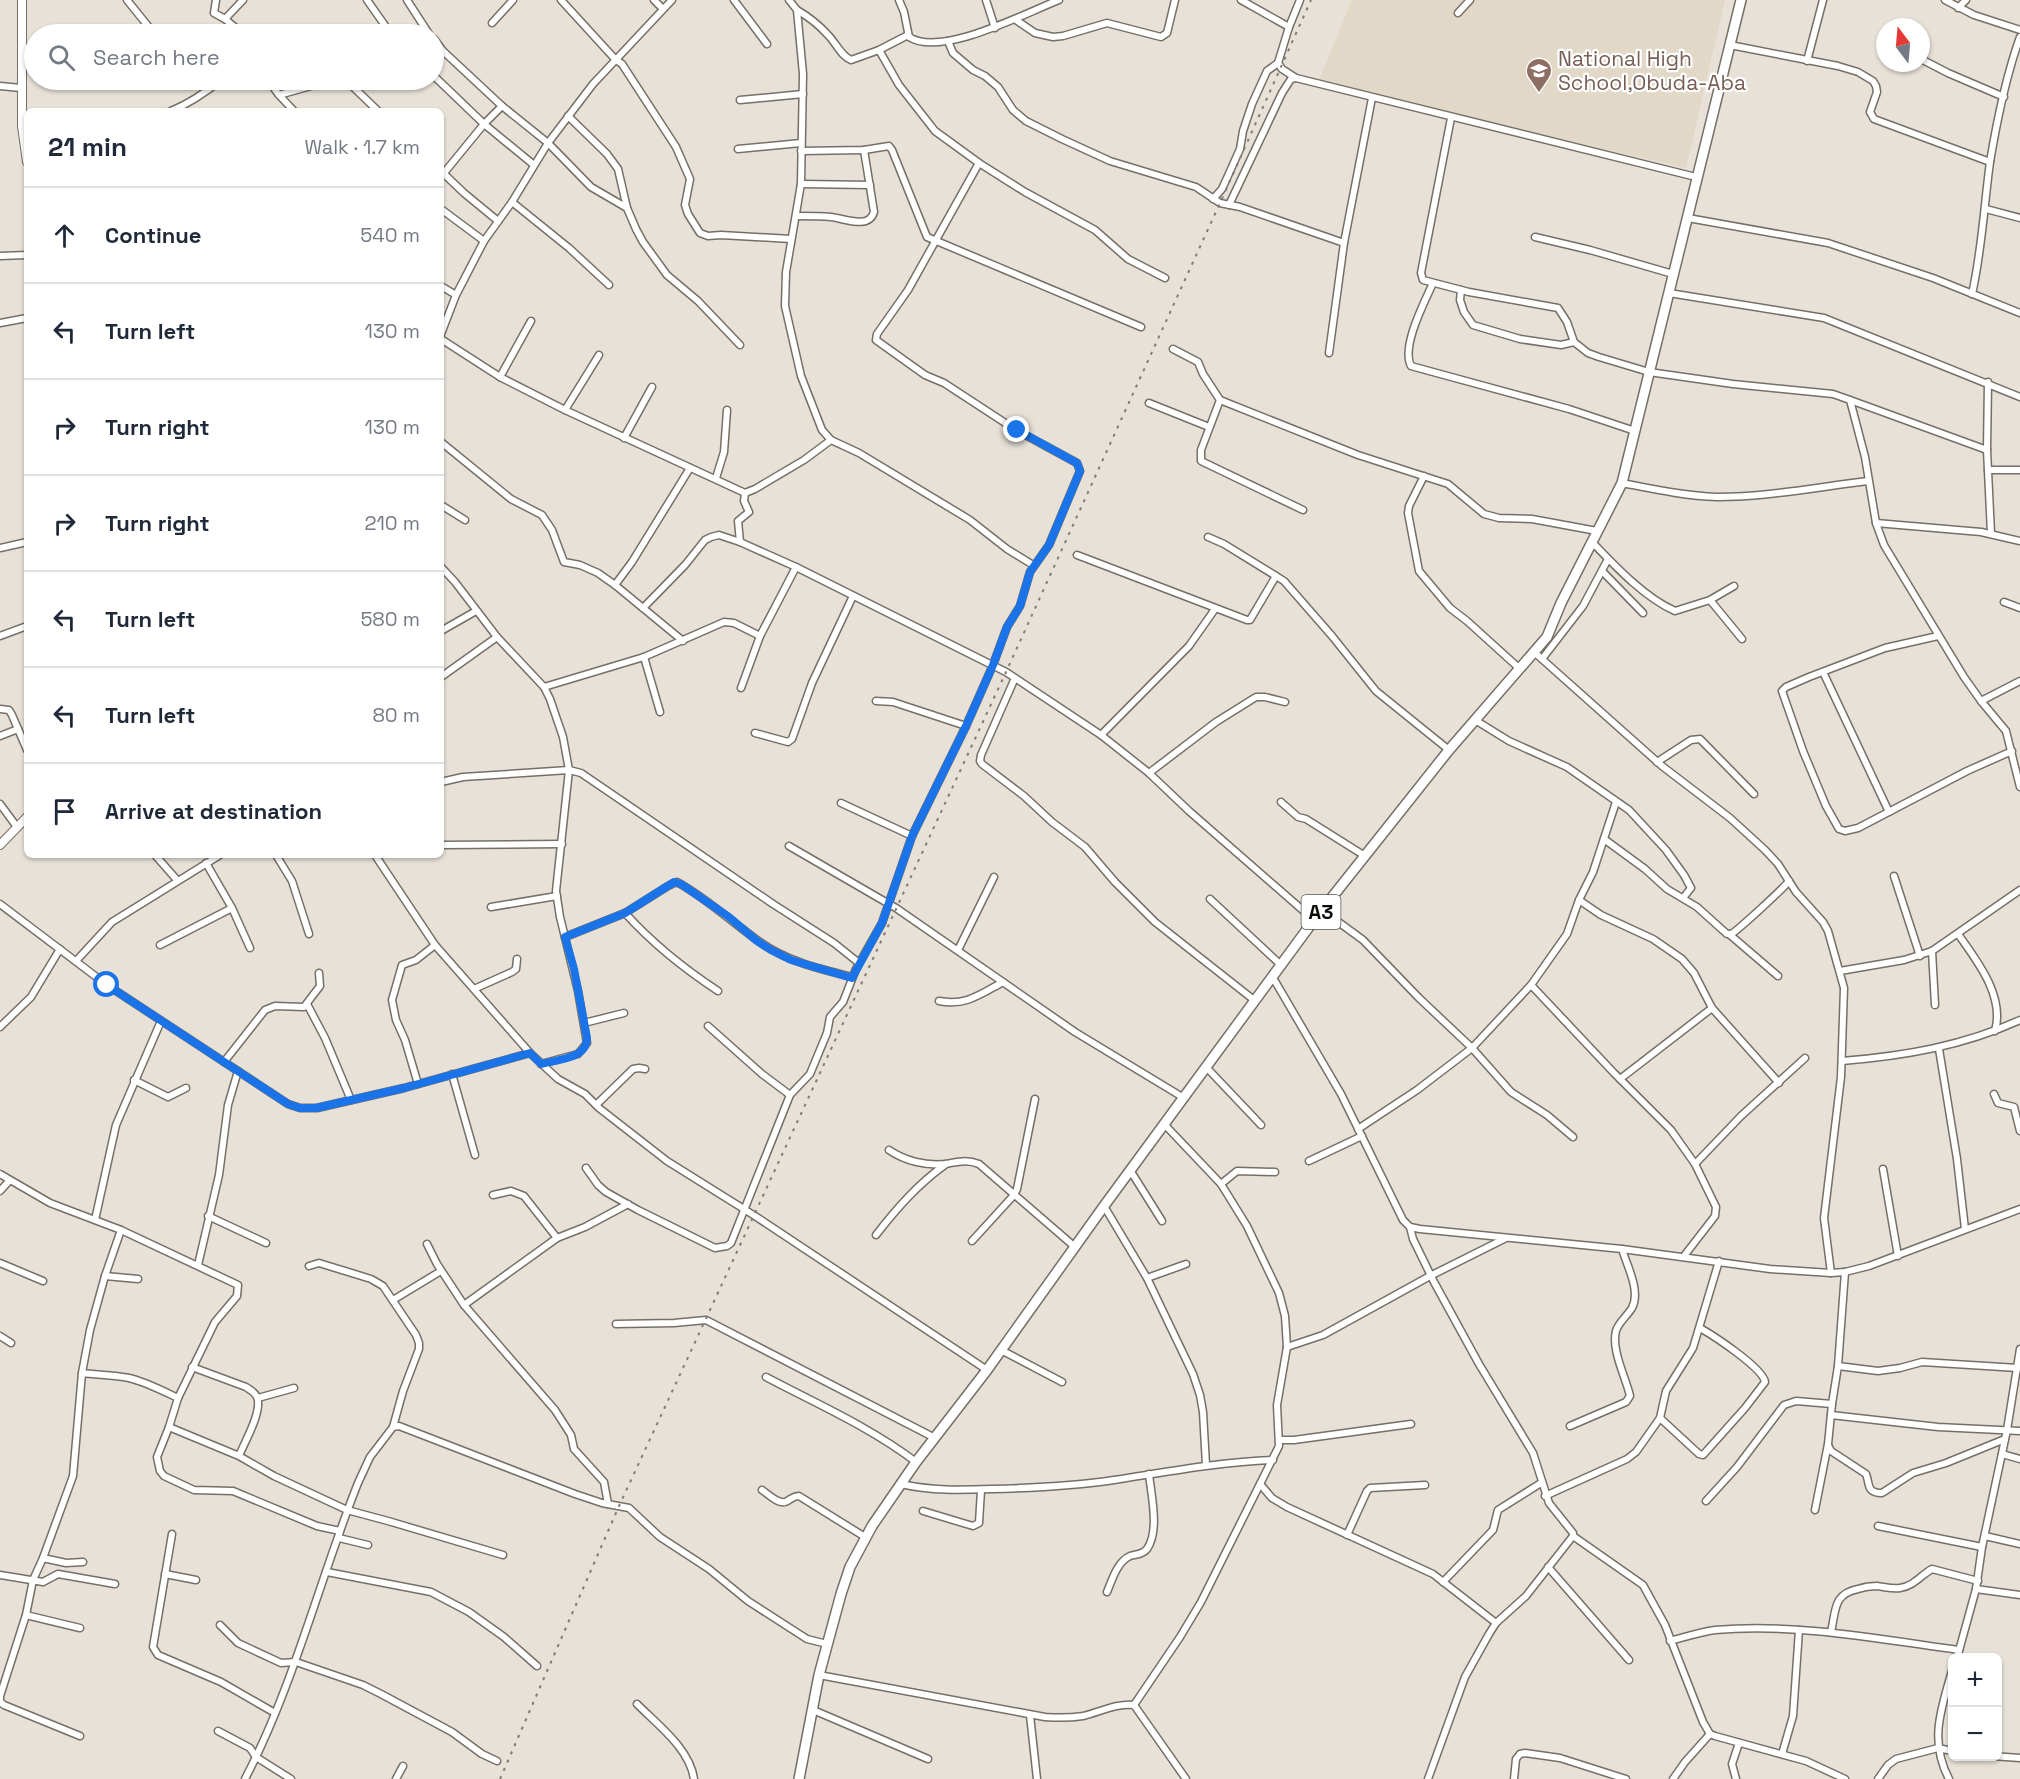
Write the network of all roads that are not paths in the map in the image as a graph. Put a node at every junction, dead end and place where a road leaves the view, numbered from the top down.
1 (22, 0) edge
2 (127, 0) edge
3 (216, 0) edge
4 (243, 0) edge
5 (367, 0) edge
6 (407, 0) edge
7 (513, 0) edge
8 (561, 0) edge
9 (654, 0) edge
10 (672, 0) edge
11 (734, 0) edge
12 (789, 0) edge
13 (899, 0) edge
14 (986, 0) edge
15 (1059, 0) edge
16 (1175, 0) edge
17 (1241, 0) edge
18 (1300, 0) edge
19 (1470, 0) edge
20 (1741, 0) edge
21 (1823, 0) edge
22 (1945, 0) edge
23 (1966, 0) edge
24 (662, 8) junction
25 (1958, 8) junction
26 (797, 10) junction
27 (1458, 13) dead end
28 (225, 19) junction
29 (1016, 20) junction
30 (492, 23) dead end
31 (146, 24) edge
32 (231, 24) edge
33 (383, 24) edge
34 (423, 24) edge
35 (1289, 27) junction
36 (995, 28) junction
37 (2020, 30) edge
38 (908, 35) junction
39 (2020, 37) edge
40 (948, 41) junction
41 (767, 44) dead end
42 (1730, 45) junction
43 (879, 50) junction
44 (444, 52) edge
45 (615, 59) junction
46 (1807, 61) junction
47 (1278, 63) junction
48 (1930, 64) edge
49 (1296, 78) junction
50 (0, 86) edge
51 (444, 86) edge
52 (21, 88) junction
53 (208, 90) edge
54 (275, 90) edge
55 (297, 90) edge
56 (356, 90) edge
57 (802, 94) junction
58 (279, 95) junction
59 (2004, 97) junction
60 (1372, 98) junction
61 (740, 100) dead end
62 (502, 106) junction
63 (178, 108) edge
64 (291, 108) edge
65 (375, 108) edge
66 (568, 116) junction
67 (1451, 118) junction
68 (484, 124) junction
69 (24, 140) edge
70 (548, 143) junction
71 (801, 143) junction
72 (738, 149) dead end
73 (864, 150) junction
74 (801, 151) junction
75 (1990, 162) junction
76 (979, 163) junction
77 (534, 165) junction
78 (444, 170) edge
79 (444, 174) edge
80 (1696, 177) junction
81 (801, 184) junction
82 (870, 185) junction
83 (1214, 199) junction
84 (512, 202) junction
85 (1229, 205) junction
86 (627, 208) junction
87 (1986, 209) junction
88 (444, 211) edge
89 (797, 216) junction
90 (1688, 218) junction
91 (2020, 218) edge
92 (498, 221) junction
93 (1535, 237) dead end
94 (791, 239) junction
95 (484, 240) junction
96 (935, 241) junction
97 (1344, 243) junction
98 (24, 255) edge
99 (0, 256) edge
100 (1673, 274) junction
101 (1165, 278) dead end
102 (1433, 283) junction
103 (609, 285) dead end
104 (444, 288) edge
105 (1461, 290) junction
106 (1669, 293) junction
107 (1972, 294) junction
108 (456, 295) junction
109 (2020, 313) edge
110 (24, 319) edge
111 (531, 321) dead end
112 (0, 323) edge
113 (444, 326) edge
114 (1141, 327) dead end
115 (444, 341) edge
116 (1574, 342) junction
117 (740, 345) dead end
118 (1173, 349) dead end
119 (1329, 353) dead end
120 (599, 355) dead end
121 (1649, 372) junction
122 (500, 377) junction
123 (1988, 382) junction
124 (652, 387) dead end
125 (2020, 397) edge
126 (1220, 400) junction
127 (1850, 400) junction
128 (1149, 403) dead end
129 (727, 410) dead end
130 (565, 411) junction
131 (1209, 427) junction
132 (1635, 431) junction
133 (624, 438) junction
134 (831, 440) junction
135 (444, 444) edge
136 (1987, 450) junction
137 (690, 468) junction
138 (1988, 470) junction
139 (2020, 470) edge
140 (1424, 476) junction
141 (716, 478) junction
142 (1868, 482) junction
143 (1622, 483) junction
144 (745, 493) junction
145 (444, 507) edge
146 (1302, 510) dead end
147 (465, 520) dead end
148 (1876, 524) junction
149 (1597, 531) junction
150 (1991, 534) junction
151 (1208, 537) dead end
152 (2020, 541) edge
153 (740, 542) junction
154 (1592, 542) junction
155 (24, 543) edge
156 (0, 548) edge
157 (1077, 555) dead end
158 (1608, 559) junction
159 (1033, 565) junction
160 (796, 567) junction
161 (444, 570) edge
162 (1602, 571) junction
163 (1276, 576) junction
164 (615, 585) junction
165 (1734, 586) dead end
166 (853, 596) junction
167 (1710, 600) junction
168 (2004, 602) dead end
169 (643, 608) junction
170 (2020, 608) edge
171 (1215, 609) junction
172 (476, 610) junction
173 (1643, 613) dead end
174 (24, 627) edge
175 (444, 629) edge
176 (0, 636) edge
177 (760, 636) junction
178 (1938, 636) junction
179 (497, 637) junction
180 (1742, 639) dead end
181 (683, 641) junction
182 (1538, 656) junction
183 (644, 657) junction
184 (993, 665) junction
185 (1520, 669) junction
186 (1823, 672) junction
187 (444, 675) edge
188 (1015, 678) junction
189 (2020, 681) edge
190 (544, 687) junction
191 (741, 688) dead end
192 (876, 701) dead end
193 (1981, 701) junction
194 (1285, 702) dead end
195 (0, 709) edge
196 (660, 712) dead end
197 (1475, 720) junction
198 (966, 726) junction
199 (18, 729) junction
200 (755, 733) dead end
201 (1101, 735) junction
202 (0, 736) edge
203 (24, 743) edge
204 (1449, 750) junction
205 (2012, 751) junction
206 (1657, 762) junction
207 (569, 770) junction
208 (1149, 772) junction
209 (444, 781) edge
210 (2020, 786) edge
211 (1754, 794) dead end
212 (1281, 802) dead end
213 (1616, 802) junction
214 (841, 803) dead end
215 (0, 804) edge
216 (1889, 812) junction
217 (24, 820) edge
218 (17, 827) junction
219 (912, 836) junction
220 (1604, 839) junction
221 (444, 844) edge
222 (562, 844) junction
223 (0, 845) edge
224 (789, 846) dead end
225 (1365, 856) junction
226 (158, 858) edge
227 (215, 858) edge
228 (278, 858) edge
229 (377, 858) edge
230 (206, 863) junction
231 (1894, 876) dead end
232 (994, 877) dead end
233 (177, 880) junction
234 (1789, 881) junction
235 (2020, 890) edge
236 (557, 896) junction
237 (1683, 898) junction
238 (1210, 899) dead end
239 (1579, 900) junction
240 (0, 904) edge
241 (889, 904) junction
242 (491, 907) dead end
243 (232, 908) junction
244 (1322, 910) junction
245 (625, 913) junction
246 (1314, 920) junction
247 (309, 934) dead end
248 (1729, 934) junction
249 (1958, 934) junction
250 (565, 937) junction
251 (160, 945) dead end
252 (435, 945) junction
253 (250, 948) dead end
254 (60, 949) junction
255 (958, 950) junction
256 (1932, 951) junction
257 (1920, 956) junction
258 (517, 959) dead end
259 (76, 961) junction
260 (859, 963) junction
261 (1281, 965) junction
262 (1840, 971) junction
263 (319, 973) dead end
264 (1272, 976) junction
265 (1778, 976) dead end
266 (852, 978) junction
267 (1003, 982) junction
268 (1531, 985) junction
269 (474, 989) junction
270 (718, 991) dead end
271 (1254, 1000) junction
272 (939, 1001) dead end
273 (307, 1004) junction
274 (1935, 1005) dead end
275 (1712, 1008) junction
276 (624, 1013) dead end
277 (2020, 1020) edge
278 (161, 1021) junction
279 (584, 1023) junction
280 (708, 1026) dead end
281 (0, 1027) edge
282 (1995, 1031) junction
283 (1472, 1048) junction
284 (1939, 1049) junction
285 (530, 1053) junction
286 (1805, 1059) dead end
287 (1842, 1061) junction
288 (224, 1062) junction
289 (541, 1064) junction
290 (1207, 1068) junction
291 (645, 1069) dead end
292 (238, 1071) junction
293 (452, 1074) junction
294 (1620, 1079) junction
295 (134, 1080) junction
296 (1779, 1083) junction
297 (418, 1084) junction
298 (186, 1088) dead end
299 (1994, 1094) dead end
300 (790, 1095) junction
301 (1184, 1098) junction
302 (1035, 1099) dead end
303 (351, 1100) junction
304 (596, 1105) junction
305 (1165, 1125) junction
306 (1261, 1125) dead end
307 (2020, 1131) edge
308 (1360, 1132) junction
309 (1573, 1137) dead end
310 (889, 1150) dead end
311 (475, 1155) dead end
312 (1309, 1161) dead end
313 (946, 1164) junction
314 (1695, 1164) junction
315 (586, 1168) dead end
316 (1883, 1168) dead end
317 (1130, 1170) junction
318 (1275, 1173) dead end
319 (0, 1174) edge
320 (9, 1181) junction
321 (1221, 1184) junction
322 (0, 1191) edge
323 (494, 1195) dead end
324 (1014, 1195) junction
325 (628, 1204) junction
326 (1104, 1206) junction
327 (2020, 1209) edge
328 (743, 1210) junction
329 (208, 1216) junction
330 (95, 1220) junction
331 (1162, 1221) dead end
332 (1410, 1227) junction
333 (1965, 1229) junction
334 (121, 1230) junction
335 (876, 1235) dead end
336 (1507, 1237) junction
337 (557, 1239) junction
338 (972, 1241) dead end
339 (266, 1243) dead end
340 (427, 1244) dead end
341 (1075, 1247) junction
342 (1622, 1249) junction
343 (1898, 1256) junction
344 (1684, 1257) junction
345 (1719, 1261) junction
346 (0, 1263) edge
347 (1186, 1264) dead end
348 (198, 1265) junction
349 (309, 1266) dead end
350 (441, 1271) junction
351 (1845, 1272) junction
352 (1831, 1273) junction
353 (105, 1276) junction
354 (1430, 1276) junction
355 (1147, 1278) junction
356 (138, 1279) dead end
357 (43, 1281) dead end
358 (393, 1300) junction
359 (464, 1305) junction
360 (616, 1324) dead end
361 (1700, 1328) junction
362 (0, 1336) edge
363 (11, 1342) dead end
364 (1287, 1347) junction
365 (2020, 1349) edge
366 (1001, 1350) junction
367 (1838, 1366) junction
368 (192, 1367) junction
369 (2018, 1368) junction
370 (987, 1370) junction
371 (82, 1373) junction
372 (766, 1377) dead end
373 (1062, 1382) dead end
374 (294, 1388) dead end
375 (178, 1398) junction
376 (258, 1398) junction
377 (1832, 1404) junction
378 (1831, 1415) junction
379 (1660, 1418) junction
380 (1412, 1424) dead end
381 (1570, 1426) dead end
382 (169, 1427) junction
383 (393, 1427) junction
384 (2007, 1430) junction
385 (2020, 1431) edge
386 (934, 1438) junction
387 (2005, 1439) junction
388 (1280, 1440) junction
389 (1828, 1444) junction
390 (2002, 1454) junction
391 (239, 1456) junction
392 (2020, 1459) edge
393 (1273, 1460) junction
394 (916, 1462) junction
395 (1206, 1466) junction
396 (1149, 1474) junction
397 (1541, 1483) junction
398 (901, 1484) junction
399 (1260, 1484) junction
400 (1425, 1485) dead end
401 (762, 1490) dead end
402 (981, 1490) junction
403 (1545, 1496) junction
404 (1706, 1501) dead end
405 (608, 1504) junction
406 (347, 1510) junction
407 (1815, 1510) dead end
408 (923, 1511) dead end
409 (1878, 1526) dead end
410 (172, 1534) dead end
411 (339, 1534) junction
412 (1347, 1535) junction
413 (1573, 1536) junction
414 (1984, 1536) junction
415 (866, 1537) junction
416 (2020, 1544) edge
417 (368, 1545) dead end
418 (1982, 1547) junction
419 (503, 1555) dead end
420 (44, 1558) junction
421 (83, 1562) dead end
422 (1548, 1567) junction
423 (327, 1572) junction
424 (165, 1574) junction
425 (0, 1575) edge
426 (33, 1580) junction
427 (196, 1580) dead end
428 (1978, 1581) junction
429 (1443, 1582) junction
430 (115, 1584) dead end
431 (1977, 1589) junction
432 (1107, 1592) dead end
433 (2020, 1595) edge
434 (26, 1615) junction
435 (1496, 1623) junction
436 (220, 1626) dead end
437 (80, 1628) dead end
438 (1799, 1630) junction
439 (1831, 1632) junction
440 (1671, 1641) junction
441 (827, 1644) junction
442 (1959, 1650) junction
443 (1958, 1653) edge
444 (1629, 1660) dead end
445 (296, 1662) junction
446 (537, 1666) dead end
447 (819, 1675) junction
448 (1948, 1690) edge
449 (638, 1704) dead end
450 (1134, 1705) junction
451 (813, 1710) junction
452 (275, 1713) junction
453 (1030, 1714) junction
454 (218, 1731) dead end
455 (1710, 1734) junction
456 (80, 1736) dead end
457 (1739, 1743) junction
458 (1938, 1748) junction
459 (1948, 1750) edge
460 (1782, 1754) junction
461 (256, 1757) junction
462 (2002, 1757) edge
463 (2020, 1758) edge
464 (928, 1759) dead end
465 (497, 1761) dead end
466 (403, 1766) dead end
467 (245, 1779) edge
468 (291, 1779) edge
469 (396, 1779) edge
470 (694, 1779) edge
471 (799, 1779) edge
472 (1037, 1779) edge
473 (1186, 1779) edge
474 (1428, 1779) edge
475 (1514, 1779) edge
476 (1626, 1779) edge
477 (1673, 1779) edge
478 (1736, 1779) edge
479 (1844, 1779) edge
480 (1878, 1779) edge
481 (1949, 1779) edge

1 - 52 main road
2 - 31 street
3 - 28 street
4 - 28 street
5 - 33 street
6 - 34 street
7 - 30 street
8 - 45 street
9 - 24 street
10 - 24 street
11 - 41 street
12 - 26 street
13 - 38 street
14 - 36 street
15 - 29 street
16 - 29 street
17 - 35 street
18 - 35 street
19 - 27 street
20 - 42 highway, A3
21 - 46 street
22 - 25 street
23 - 25 street
24 - 45 street
25 - 37 street
26 - 43 street
26 - 57 street
28 - 32 street
29 - 36 street
35 - 47 street
36 - 40 street
38 - 40 street
38 - 43 street
39 - 59 street
40 - 83 street
42 - 46 street
42 - 80 highway, A3
43 - 76 street
44 - 62 street
45 - 66 street
45 - 94 street
46 - 75 street
47 - 49 street
47 - 83 street
48 - 59 street
49 - 60 street
49 - 85 street
50 - 52 street
51 - 68 street
52 - 69 main road
53 - 63 street
54 - 58 street
55 - 58 street
56 - 65 street
57 - 61 street
57 - 71 street
58 - 64 street
59 - 75 street
60 - 67 street
60 - 97 street
62 - 68 street
62 - 70 street
66 - 70 street
66 - 86 street
67 - 80 street
67 - 102 street
68 - 77 street
68 - 78 street
70 - 77 street
70 - 86 street
71 - 72 street
71 - 74 street
73 - 74 street
73 - 82 street
73 - 96 street
74 - 81 street
75 - 87 street
76 - 96 street
76 - 101 street
77 - 84 street
79 - 92 street
80 - 90 highway, A3
81 - 82 street
81 - 89 street
82 - 89 street
83 - 85 street
84 - 92 street
84 - 103 street
85 - 97 street
86 - 117 street
87 - 91 street
87 - 107 street
88 - 95 street
89 - 94 street
90 - 100 highway, A3
90 - 107 street
92 - 95 street
93 - 100 street
94 - 134 street
95 - 108 street
96 - 114 street
96 - 159 street
97 - 119 street
98 - 99 street
100 - 106 highway, A3
102 - 105 street
102 - 132 street
104 - 108 street
105 - 116 street
105 - 116 street
106 - 121 highway, A3
106 - 123 street
107 - 109 street
108 - 113 street
110 - 112 street
111 - 122 street
115 - 122 street
116 - 121 street
118 - 126 street
120 - 130 street
121 - 127 street
121 - 132 highway, A3
122 - 130 street
123 - 125 street
123 - 136 street
124 - 133 street
126 - 131 street
126 - 140 street
127 - 136 street
127 - 142 street
128 - 131 street
129 - 141 street
130 - 133 street
131 - 146 street
132 - 143 highway, A3
133 - 137 street
134 - 144 street
134 - 159 street
135 - 164 street
136 - 138 street
137 - 141 street
137 - 164 street
138 - 139 street
138 - 150 street
140 - 149 street
140 - 185 street
141 - 144 street
142 - 143 street
142 - 148 street
143 - 149 highway, A3
144 - 153 street
145 - 147 street
148 - 150 street
148 - 178 street
149 - 154 highway, A3
150 - 152 street
151 - 163 street
153 - 160 street
153 - 169 street
154 - 158 street
154 - 182 highway, A3
155 - 156 street
157 - 171 street
158 - 162 street
158 - 167 street
159 - 184 street
160 - 166 street
160 - 177 street
161 - 172 street
162 - 173 street
162 - 182 street
163 - 171 street
163 - 204 street
164 - 169 street
165 - 167 street
166 - 184 street
166 - 200 street
167 - 180 street
168 - 170 street
169 - 181 street
171 - 201 street
172 - 175 street
172 - 179 street
174 - 176 street
177 - 181 street
177 - 191 street
178 - 186 street
178 - 193 street
179 - 187 street
179 - 190 street
181 - 183 street
182 - 185 highway, A3
182 - 206 street
183 - 190 street
183 - 196 street
184 - 188 street
184 - 198 street
185 - 197 highway, A3
186 - 216 street
186 - 216 street
188 - 201 street
188 - 271 street
189 - 193 street
190 - 207 street
192 - 198 street
193 - 205 street
194 - 208 street
195 - 199 street
197 - 204 highway, A3
197 - 213 street
198 - 219 street
199 - 202 street
199 - 203 street
201 - 208 street
204 - 225 highway, A3
205 - 210 street
205 - 216 street
206 - 211 street
206 - 234 street
207 - 209 street
207 - 222 street
207 - 260 street
208 - 246 street
212 - 225 street
213 - 220 street
213 - 237 street
214 - 219 street
215 - 218 street
217 - 218 main road
218 - 223 main road
219 - 241 street
220 - 237 street
220 - 239 street
221 - 222 street
222 - 236 street
224 - 241 street
225 - 244 highway, A3
226 - 233 street
227 - 230 street
228 - 247 street
229 - 252 street
230 - 233 street
230 - 243 street
231 - 257 street
232 - 255 street
233 - 259 street
234 - 248 street
234 - 262 street
235 - 249 street
236 - 242 street
236 - 250 street
237 - 248 street
238 - 261 street
239 - 268 street
239 - 275 street
240 - 254 street
241 - 255 street
241 - 260 street
243 - 251 street
243 - 253 street
244 - 246 highway, A3
244 - 283 street
245 - 250 street
245 - 266 street
245 - 270 street
246 - 261 highway, A3
248 - 265 street
249 - 256 street
249 - 282 street
250 - 279 street
252 - 269 street
252 - 297 street
254 - 259 street
254 - 281 street
255 - 267 street
256 - 257 street
256 - 274 street
257 - 262 street
258 - 269 street
259 - 278 street
260 - 266 street
261 - 264 highway, A3
262 - 287 street
263 - 273 street
264 - 271 highway, A3
264 - 308 street
266 - 300 street
267 - 272 street
267 - 301 street
268 - 283 street
268 - 294 street
269 - 285 street
271 - 290 highway, A3
273 - 288 street
273 - 303 street
275 - 294 street
275 - 296 street
276 - 279 street
277 - 282 street
278 - 288 street
278 - 295 street
279 - 289 street
280 - 300 street
282 - 284 street
283 - 308 street
283 - 309 street
284 - 287 street
284 - 333 street
285 - 289 street
285 - 293 street
286 - 296 street
287 - 352 street
288 - 292 street
289 - 304 street
290 - 301 highway, A3
290 - 306 street
291 - 304 street
292 - 303 street
292 - 329 street
293 - 297 street
293 - 311 street
294 - 314 street
295 - 298 street
295 - 330 street
296 - 314 street
297 - 303 street
299 - 307 street
300 - 328 street
301 - 305 highway, A3
302 - 324 street
304 - 328 street
305 - 317 highway, A3
305 - 321 street
308 - 312 street
308 - 332 street
310 - 313 street
313 - 324 street
313 - 335 street
314 - 344 street
315 - 325 street
316 - 343 street
317 - 326 highway, A3
317 - 331 street
318 - 321 street
319 - 320 street
320 - 322 street
320 - 330 street
321 - 364 street
323 - 337 street
324 - 338 street
324 - 341 street
325 - 328 street
325 - 337 street
326 - 341 highway, A3
326 - 355 street
327 - 333 street
328 - 370 street
329 - 339 street
329 - 348 street
330 - 334 street
332 - 336 street
332 - 354 street
333 - 343 street
334 - 348 street
334 - 353 street
336 - 342 street
336 - 354 street
337 - 359 street
340 - 350 street
341 - 366 highway, A3
342 - 344 street
342 - 381 street
343 - 351 street
344 - 345 street
345 - 352 street
345 - 361 street
346 - 357 street
347 - 355 street
348 - 368 street
349 - 358 street
350 - 358 street
350 - 359 street
351 - 352 street
351 - 367 street
353 - 356 street
353 - 371 street
354 - 364 street
354 - 397 street
355 - 395 street
358 - 383 street
359 - 405 street
360 - 386 street
361 - 379 street
361 - 379 street
362 - 363 street
364 - 388 street
365 - 369 street
366 - 370 highway, A3
366 - 373 street
367 - 369 street
367 - 377 street
368 - 375 street
368 - 376 street
369 - 384 street
370 - 386 highway, A3
371 - 375 street
371 - 420 street
372 - 394 street
374 - 376 street
375 - 382 street
376 - 391 street
377 - 378 street
377 - 404 street
378 - 384 street
378 - 389 street
379 - 403 street
380 - 388 street
382 - 391 street
382 - 411 street
383 - 405 street
383 - 406 street
384 - 385 street
384 - 387 street
386 - 394 highway, A3
387 - 389 street
387 - 390 street
388 - 393 street
389 - 407 street
390 - 392 street
390 - 414 street
391 - 406 street
393 - 395 street
393 - 399 street
394 - 398 highway, A3
395 - 396 street
396 - 402 street
396 - 432 street
397 - 403 street
397 - 429 street
398 - 402 street
398 - 415 highway, A3
399 - 412 street
399 - 450 street
400 - 412 street
401 - 415 street
402 - 408 street
403 - 413 street
405 - 441 street
406 - 411 street
406 - 419 street
409 - 418 street
410 - 424 street
411 - 417 street
411 - 423 street
412 - 429 street
413 - 422 street
413 - 440 street
414 - 416 street
414 - 418 street
415 - 441 highway, A3
418 - 428 street
420 - 421 street
420 - 426 street
422 - 435 street
422 - 444 street
423 - 445 street
423 - 446 street
424 - 427 street
424 - 452 street
425 - 426 street
426 - 430 street
426 - 434 street
428 - 431 street
428 - 439 street
429 - 435 street
431 - 433 street
431 - 442 street
434 - 437 street
434 - 456 street
435 - 474 street
436 - 445 street
438 - 439 street
438 - 440 street
438 - 460 street
439 - 442 street
440 - 455 street
441 - 447 highway, A3
442 - 443 street
445 - 452 street
445 - 465 street
447 - 451 highway, A3
447 - 453 street
448 - 458 street
449 - 470 street
450 - 453 street
450 - 473 street
451 - 464 street
451 - 471 highway, A3
452 - 461 street
453 - 472 street
454 - 461 street
455 - 457 street
455 - 477 street
457 - 460 street
457 - 478 street
458 - 459 street
458 - 480 street
458 - 481 street
460 - 479 street
461 - 467 street
461 - 468 street
462 - 463 street
466 - 469 street
475 - 476 street

